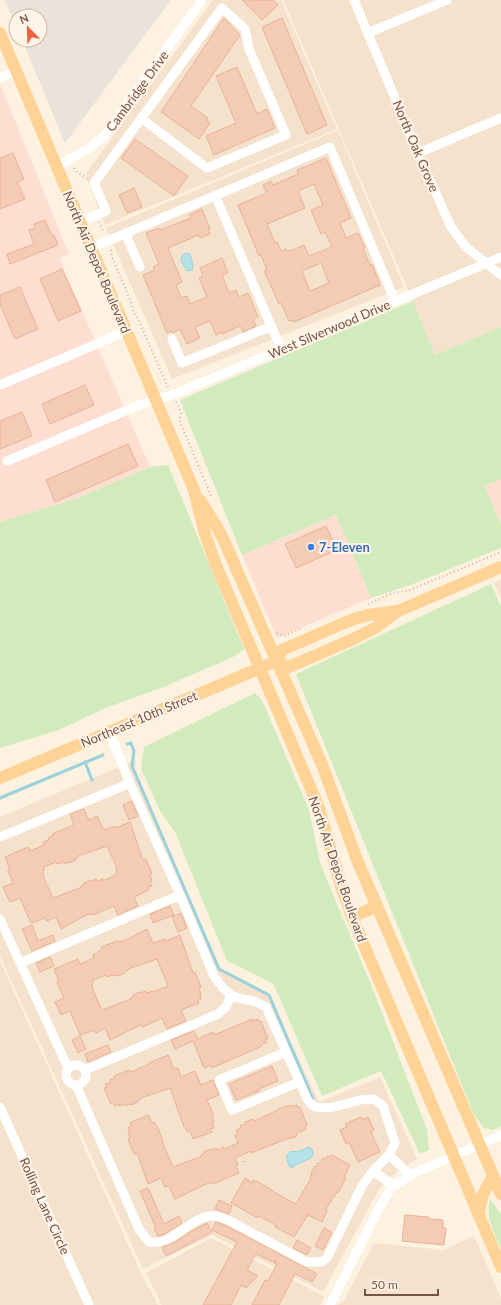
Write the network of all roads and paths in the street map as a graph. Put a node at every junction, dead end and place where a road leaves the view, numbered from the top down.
1 (202, 0) edge
2 (354, 0) edge
3 (447, 0) edge
4 (0, 33) edge
5 (368, 33) junction
6 (16, 72) junction
7 (0, 78) edge
8 (141, 118) junction
9 (501, 118) edge
10 (418, 153) junction
11 (70, 159) junction
12 (57, 166) junction
13 (88, 185) dead end
14 (215, 195) junction
15 (96, 215) junction
16 (80, 222) junction
17 (125, 233) junction
18 (107, 241) junction
19 (91, 248) junction
20 (501, 257) edge
21 (486, 263) junction
22 (140, 267) dead end
23 (501, 275) edge
24 (395, 302) junction
25 (272, 326) junction
26 (127, 331) junction
27 (172, 339) dead end
28 (282, 349) junction
29 (0, 385) edge
30 (172, 395) junction
31 (156, 400) junction
32 (7, 461) dead end
33 (194, 490) junction
34 (213, 500) dead end
35 (501, 552) edge
36 (501, 567) edge
37 (364, 605) dead end
38 (398, 611) junction
39 (303, 628) dead end
40 (272, 630) dead end
41 (277, 661) junction
42 (259, 668) junction
43 (109, 732) junction
44 (0, 778) edge
45 (130, 783) junction
46 (0, 837) edge
47 (180, 895) junction
48 (377, 906) junction
49 (352, 917) junction
50 (0, 919) edge
51 (20, 963) junction
52 (232, 995) junction
53 (286, 1052) junction
54 (68, 1068) junction
55 (85, 1070) junction
56 (299, 1082) junction
57 (76, 1086) junction
58 (0, 1107) edge
59 (501, 1135) edge
60 (479, 1145) junction
61 (390, 1154) junction
62 (453, 1156) junction
63 (373, 1171) junction
64 (410, 1175) junction
65 (493, 1175) junction
66 (394, 1186) junction
67 (501, 1194) edge
68 (478, 1214) junction
69 (501, 1267) edge
70 (89, 1305) edge
71 (330, 1305) edge

1 - 11 street, Cambridge Drive
2 - 5 street, North Oak Grove
3 - 5 street
4 - 6 main road, North Air Depot Boulevard
5 - 10 street, North Oak Grove
6 - 7 street
6 - 12 main road, North Air Depot Boulevard
8 - 8 street
8 - 15 street
9 - 10 street
10 - 21 street, North Oak Grove
11 - 12 street, Cambridge Drive
11 - 13 path
12 - 16 main road, North Air Depot Boulevard
14 - 17 street
14 - 24 street
14 - 25 street
15 - 16 street
15 - 18 path
16 - 19 main road, North Air Depot Boulevard
17 - 18 street
17 - 22 street
18 - 19 street
18 - 30 path
19 - 26 main road, North Air Depot Boulevard
20 - 21 street, West Silverwood Drive
21 - 23 street, North Oak Grove
21 - 24 street, West Silverwood Drive
24 - 28 street, West Silverwood Drive
25 - 27 street
25 - 28 street
26 - 29 street
26 - 31 main road, North Air Depot Boulevard
28 - 30 street, West Silverwood Drive
30 - 31 street, West Silverwood Drive
30 - 34 path
31 - 32 street, West Silverwood Drive
31 - 33 main road, North Air Depot Boulevard
33 - 41 main road, North Air Depot Boulevard
33 - 42 main road, North Air Depot Boulevard
35 - 37 path
36 - 38 main road, Northeast 10th Street
38 - 41 main road, Northeast 10th Street
38 - 41 main road, Northeast 10th Street
39 - 40 path
41 - 42 main road, Northeast 10th Street
41 - 48 main road, North Air Depot Boulevard
42 - 43 main road, Northeast 10th Street
42 - 49 main road, North Air Depot Boulevard
43 - 44 main road, Northeast 10th Street
43 - 45 street
45 - 46 street
45 - 47 street
47 - 51 street
47 - 52 street
48 - 49 main road
48 - 60 main road, North Air Depot Boulevard
49 - 62 main road, North Air Depot Boulevard
50 - 51 street
51 - 54 street
52 - 53 street
52 - 55 street
53 - 56 street
53 - 56 street
54 - 55 street
54 - 57 street
55 - 57 street
56 - 61 street
57 - 63 street
58 - 70 street, Rolling Lane Circle
59 - 60 street
60 - 62 street
60 - 65 main road, North Air Depot Boulevard
61 - 63 street
61 - 64 street
62 - 64 street
62 - 68 main road, North Air Depot Boulevard
63 - 66 street
64 - 66 street
65 - 67 main road, North Air Depot Boulevard
65 - 68 main road
66 - 71 street
68 - 69 main road, North Air Depot Boulevard

